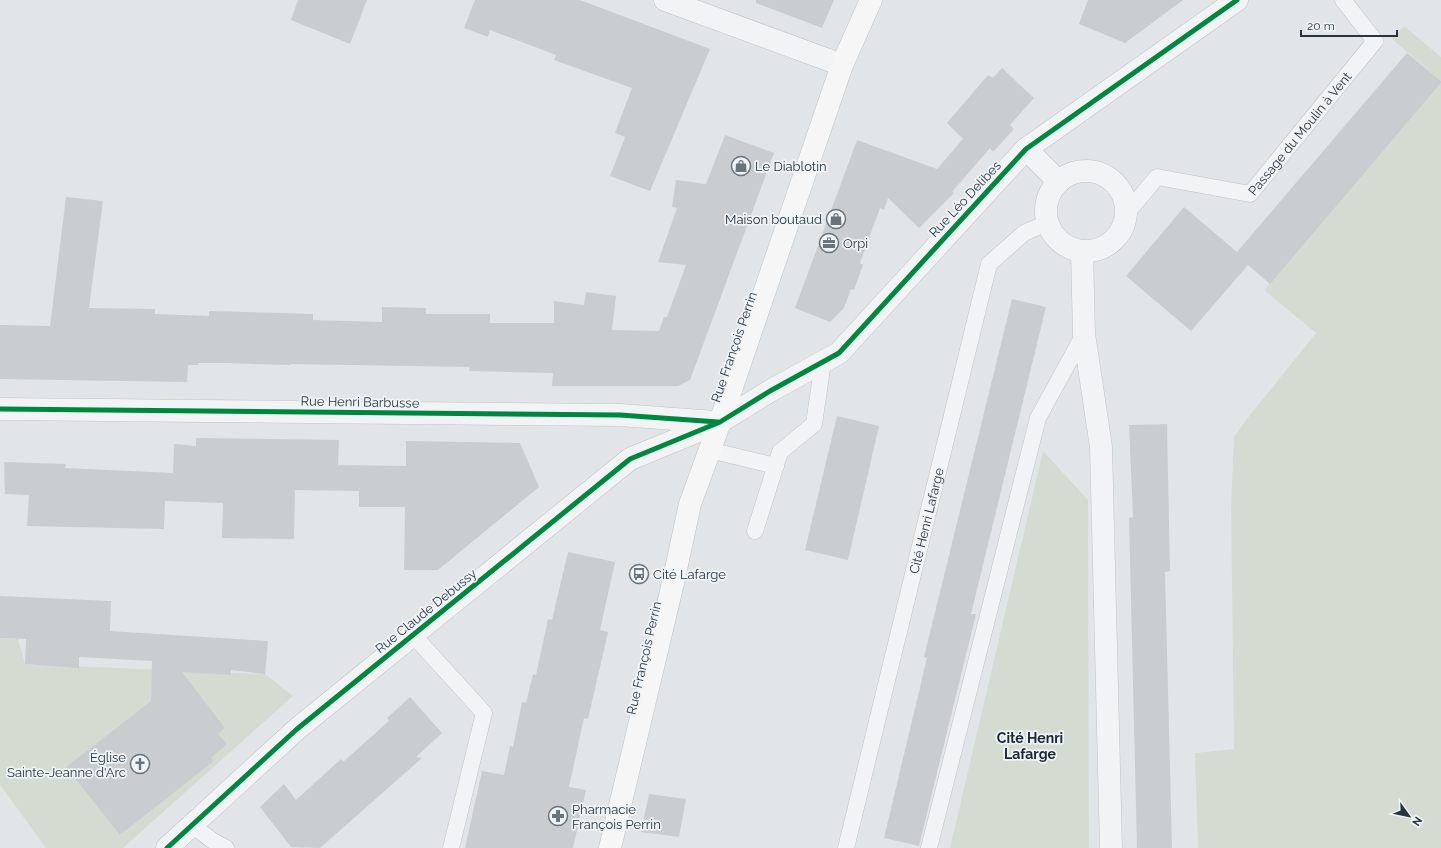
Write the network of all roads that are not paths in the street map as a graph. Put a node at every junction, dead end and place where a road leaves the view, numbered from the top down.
1 (665, 0) edge
2 (871, 0) edge
3 (1237, 0) edge
4 (1343, 0) edge
5 (842, 65) junction
6 (1026, 149) junction
7 (1059, 182) junction
8 (1126, 214) junction
9 (1049, 222) junction
10 (1082, 251) junction
11 (1084, 334) junction
12 (823, 362) junction
13 (0, 409) edge
14 (720, 422) junction
15 (710, 450) junction
16 (776, 466) junction
17 (756, 531) dead end
18 (413, 635) junction
19 (192, 825) junction
20 (166, 848) edge
21 (226, 848) edge
22 (451, 848) edge
23 (610, 848) edge
24 (846, 848) edge
25 (929, 848) edge
26 (1111, 848) edge

1 - 5 street
2 - 5 main road, Rue François Perrin
3 - 6 street, Rue Léo Delibes
4 - 8 lane, Passage du Moulin à Vent
5 - 14 main road, Rue François Perrin
6 - 7 street
6 - 12 street, Rue Léo Delibes
7 - 8 street
7 - 9 street
8 - 10 street
9 - 10 street
9 - 24 lane, Cité Henri Lafarge
10 - 11 street
11 - 25 lane
11 - 26 street
12 - 14 street, Rue Léo Delibes
12 - 16 lane
13 - 14 street, Rue Henri Barbusse
14 - 15 main road, Rue François Perrin
14 - 18 street, Rue Claude Debussy
15 - 16 lane
15 - 23 main road, Rue François Perrin
16 - 17 lane
18 - 19 street, Rue Claude Debussy
18 - 22 lane
19 - 20 street, Rue Claude Debussy
19 - 21 lane

